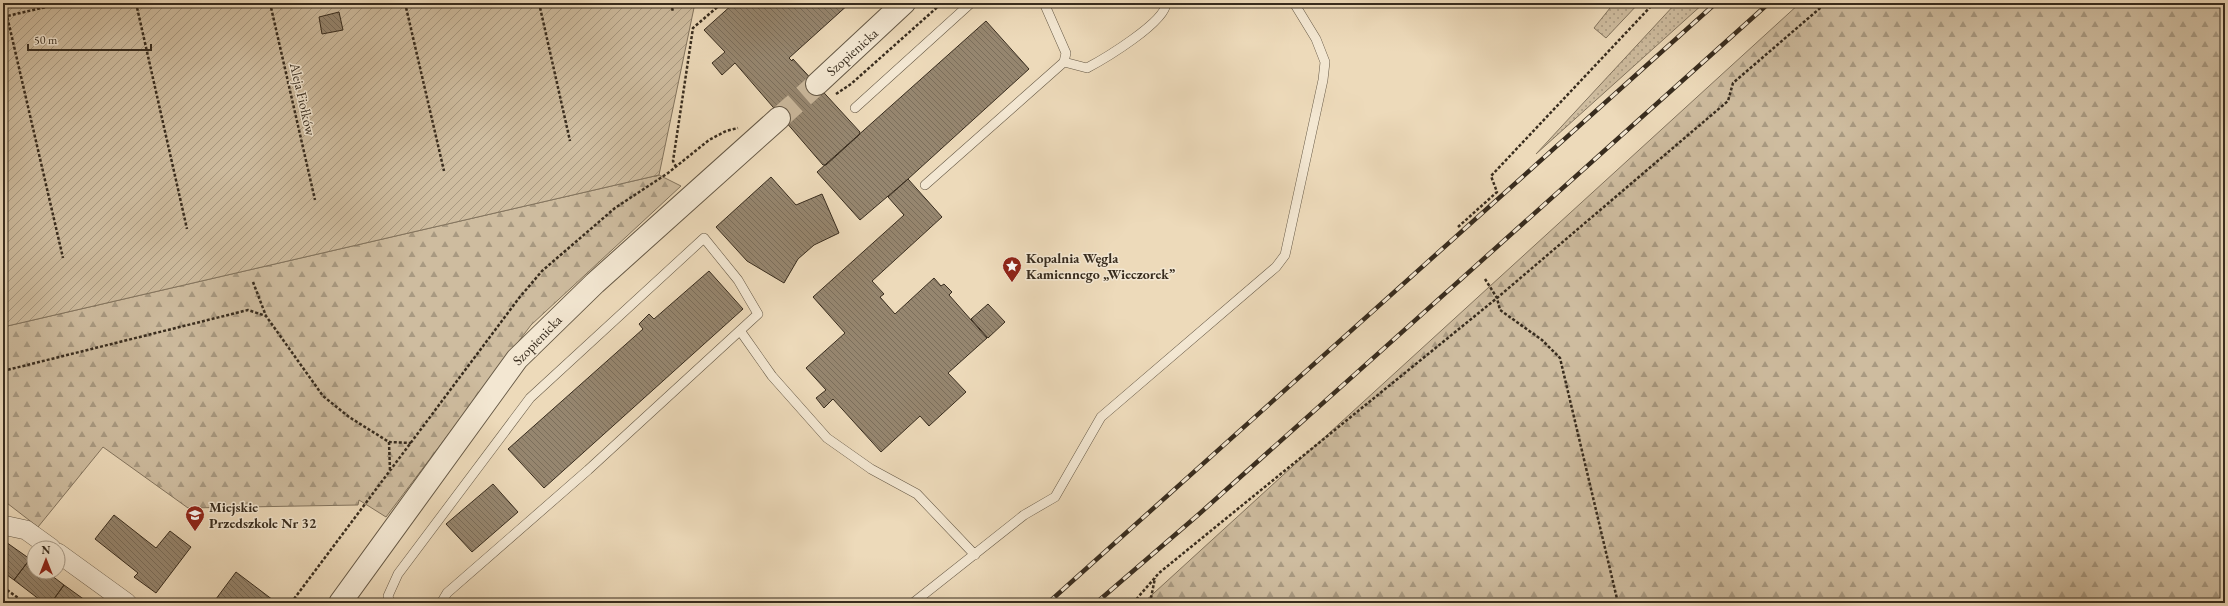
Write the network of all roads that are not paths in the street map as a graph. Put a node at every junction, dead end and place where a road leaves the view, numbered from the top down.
1 (904, 3) edge
2 (971, 3) edge
3 (1044, 3) edge
4 (1166, 3) edge
5 (1294, 3) edge
6 (1064, 62) junction
7 (825, 90) tunnel mouth
8 (855, 108) dead end
9 (779, 118) tunnel mouth
10 (925, 185) dead end
11 (741, 332) junction
12 (3, 525) edge
13 (40, 540) edge
14 (975, 555) junction
15 (66, 559) edge
16 (387, 601) edge
17 (126, 603) edge
18 (340, 603) edge
19 (442, 603) edge
20 (913, 603) edge

1 - 7 street, Szopienicka
2 - 8 lane
3 - 6 lane
4 - 6 lane
5 - 14 lane
6 - 10 lane
9 - 18 street, Szopienicka
11 - 14 lane
11 - 16 lane
11 - 19 lane
12 - 13 street
14 - 20 lane
15 - 17 street

